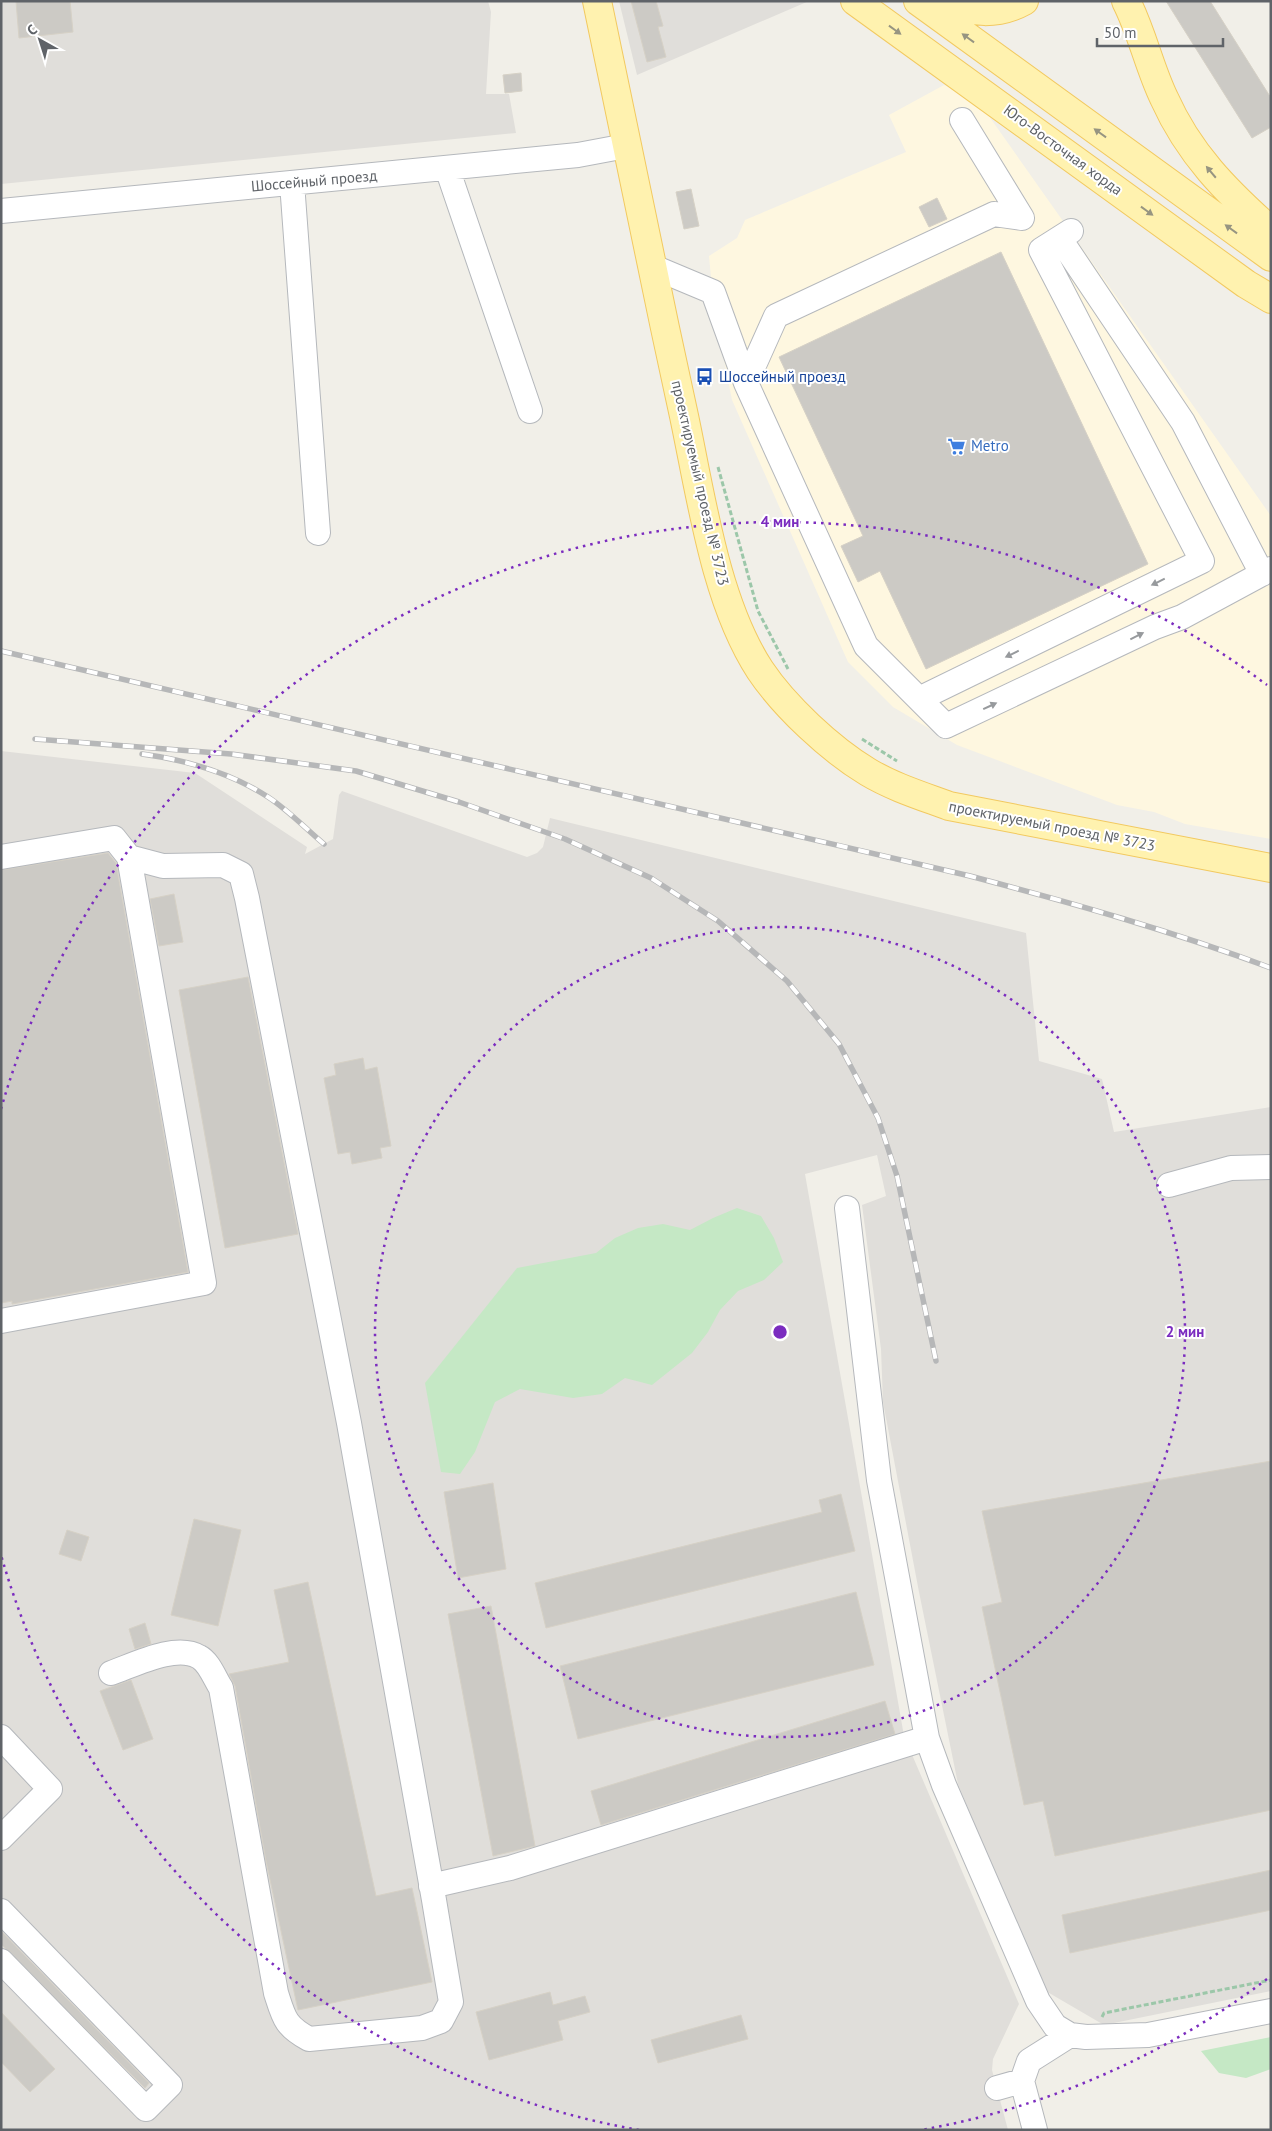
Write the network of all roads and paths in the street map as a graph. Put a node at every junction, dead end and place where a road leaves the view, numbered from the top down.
1 (597, 1) edge
2 (855, 1) edge
3 (918, 1) edge
4 (944, 1) edge
5 (1024, 1) edge
6 (1126, 1) edge
7 (962, 120) dead end
8 (626, 146) junction
9 (447, 168) junction
10 (292, 183) junction
11 (1, 211) edge
12 (1022, 218) junction
13 (1271, 231) edge
14 (1057, 240) junction
15 (1271, 257) edge
16 (651, 266) junction
17 (1271, 299) edge
18 (746, 383) junction
19 (530, 411) dead end
20 (318, 533) dead end
21 (1266, 572) edge
22 (919, 699) junction
23 (1, 857) edge
24 (129, 857) junction
25 (1271, 868) edge
26 (1271, 1167) edge
27 (1169, 1185) dead end
28 (847, 1208) dead end
29 (1, 1321) edge
30 (111, 1673) dead end
31 (1, 1738) edge
32 (927, 1738) junction
33 (1, 1838) edge
34 (431, 1886) junction
35 (1, 1911) edge
36 (1, 1961) edge
37 (1271, 1980) edge
38 (1271, 2011) edge
39 (1078, 2036) junction
40 (1022, 2081) junction
41 (997, 2088) dead end
42 (1036, 2130) edge

1 - 8 main road, проектируемый проезд № 3723
2 -> 17 main road, Юго-Восточная хорда
15 -> 3 main road
4 - 5 main road
13 -> 6 main road
7 - 12 street
8 - 9 street, Шоссейный проезд
8 - 16 main road, проектируемый проезд № 3723
9 - 10 street, Шоссейный проезд
9 - 19 street
10 - 11 street, Шоссейный проезд
10 - 20 street
12 - 14 street
12 - 18 street
14 - 21 street
14 -> 22 street
16 - 18 street
16 - 25 main road, проектируемый проезд № 3723
18 - 22 street
22 -> 21 street
23 - 24 street
24 - 29 street
24 - 34 street
26 - 27 street
28 - 32 street
30 - 34 street
31 - 33 street
32 - 34 street
32 - 39 street
35 - 36 street
37 - 39 path
38 - 39 street
39 - 40 street
40 - 41 street
40 - 42 street

